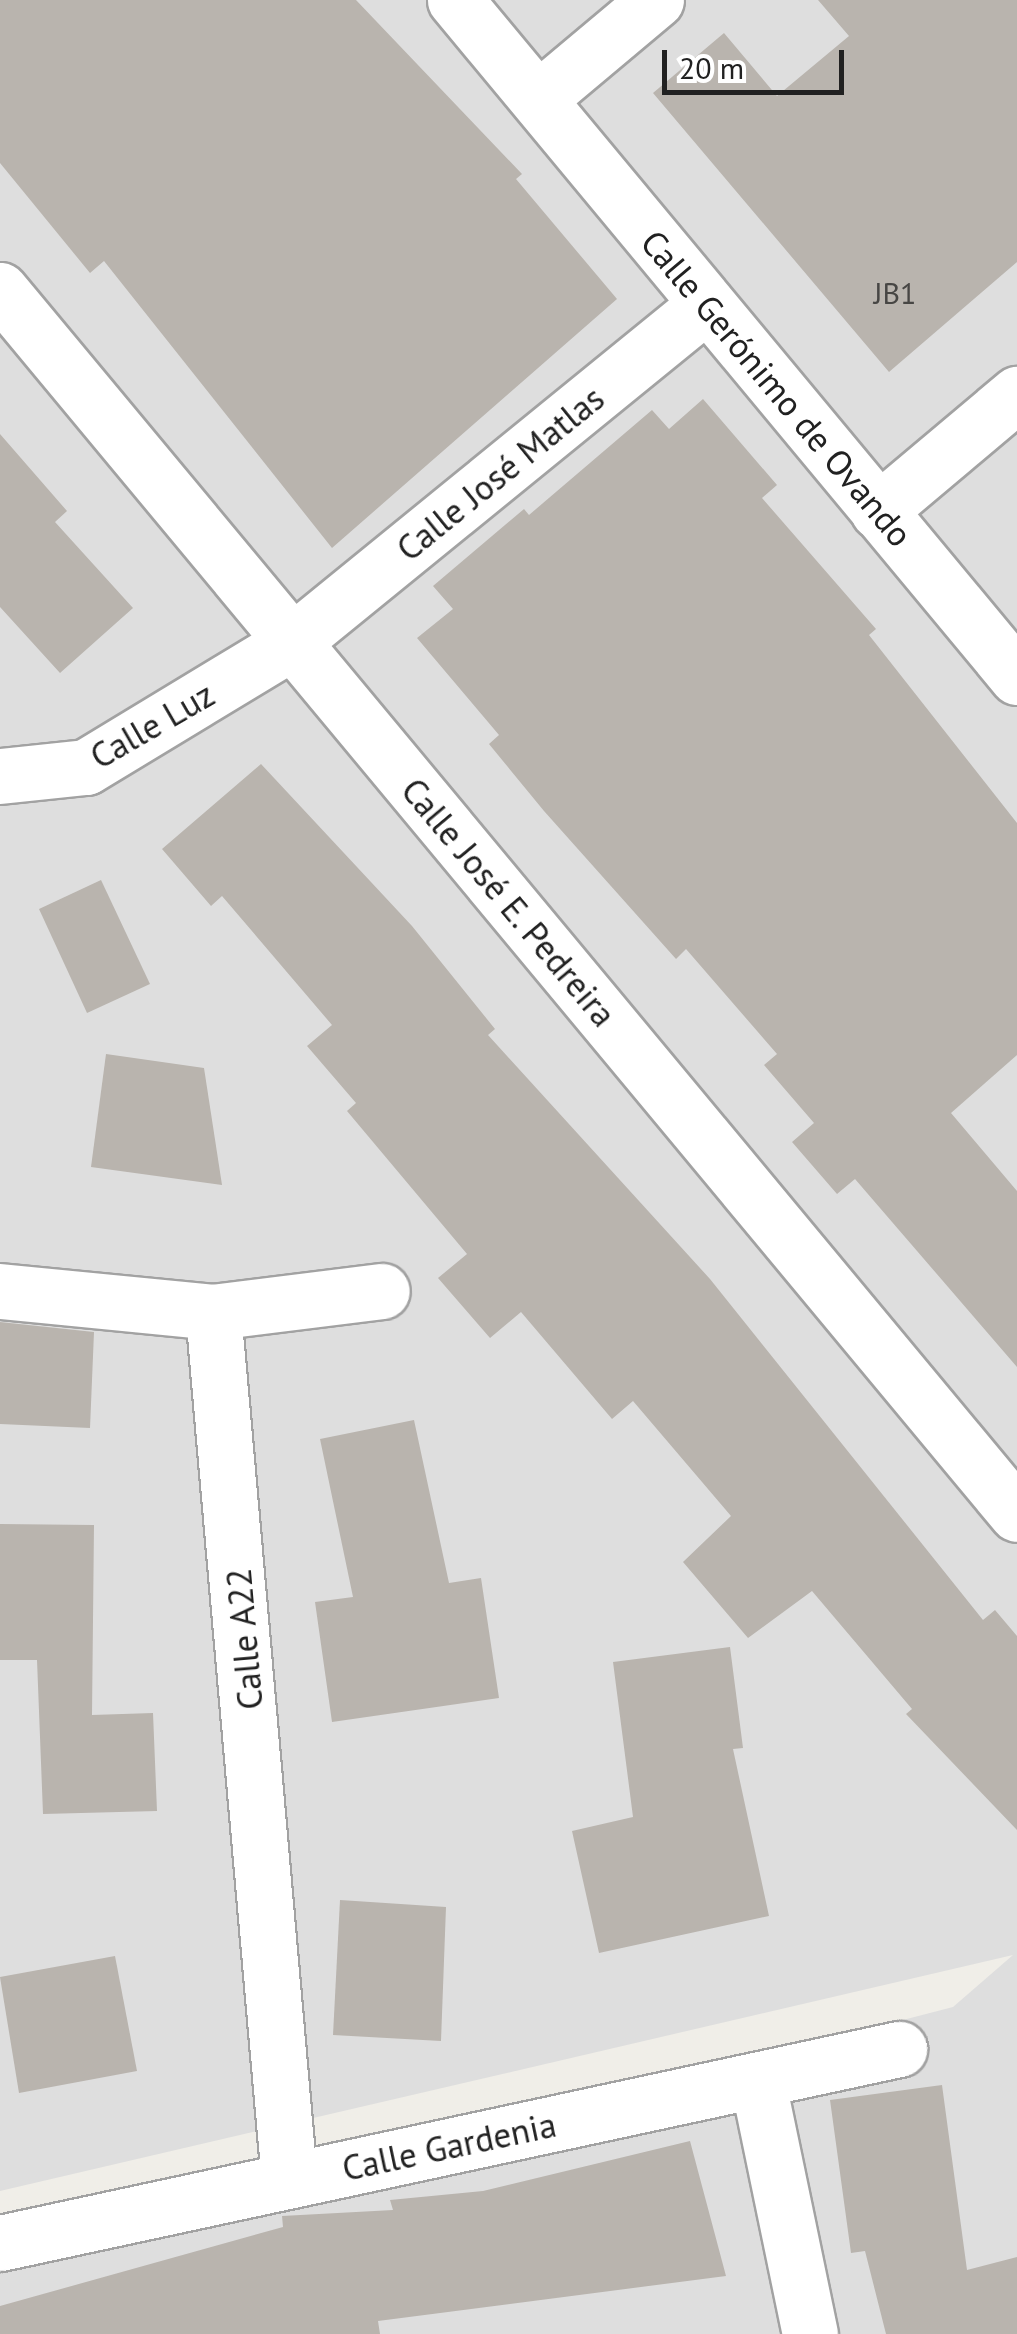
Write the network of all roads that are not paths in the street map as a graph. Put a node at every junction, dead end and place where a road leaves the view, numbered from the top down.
1 (454, 0) edge
2 (656, 0) edge
3 (538, 100) junction
4 (0, 290) edge
5 (708, 304) junction
6 (1017, 394) edge
7 (878, 511) junction
8 (292, 642) junction
9 (1017, 677) edge
10 (0, 776) edge
11 (0, 1291) edge
12 (382, 1291) dead end
13 (213, 1312) junction
14 (1017, 1514) edge
15 (899, 2049) dead end
16 (758, 2083) junction
17 (289, 2179) junction
18 (0, 2243) edge
19 (810, 2334) edge

1 - 3 street, Calle Gerónimo de Ovando
2 - 3 street
3 - 5 street, Calle Gerónimo de Ovando
4 - 8 street, Calle José E. Pedreira
5 - 7 street, Calle Gerónimo de Ovando
5 - 8 street, Calle José Matlas
6 - 7 street
7 - 9 street, Calle Gerónimo de Ovando
8 - 10 street, Calle Luz
8 - 14 street, Calle José E. Pedreira
11 - 13 street
12 - 13 street
13 - 17 street, Calle A22
15 - 16 street, Calle Gardenia
16 - 17 street, Calle Gardenia
16 - 19 street
17 - 18 street, Calle Gardenia

